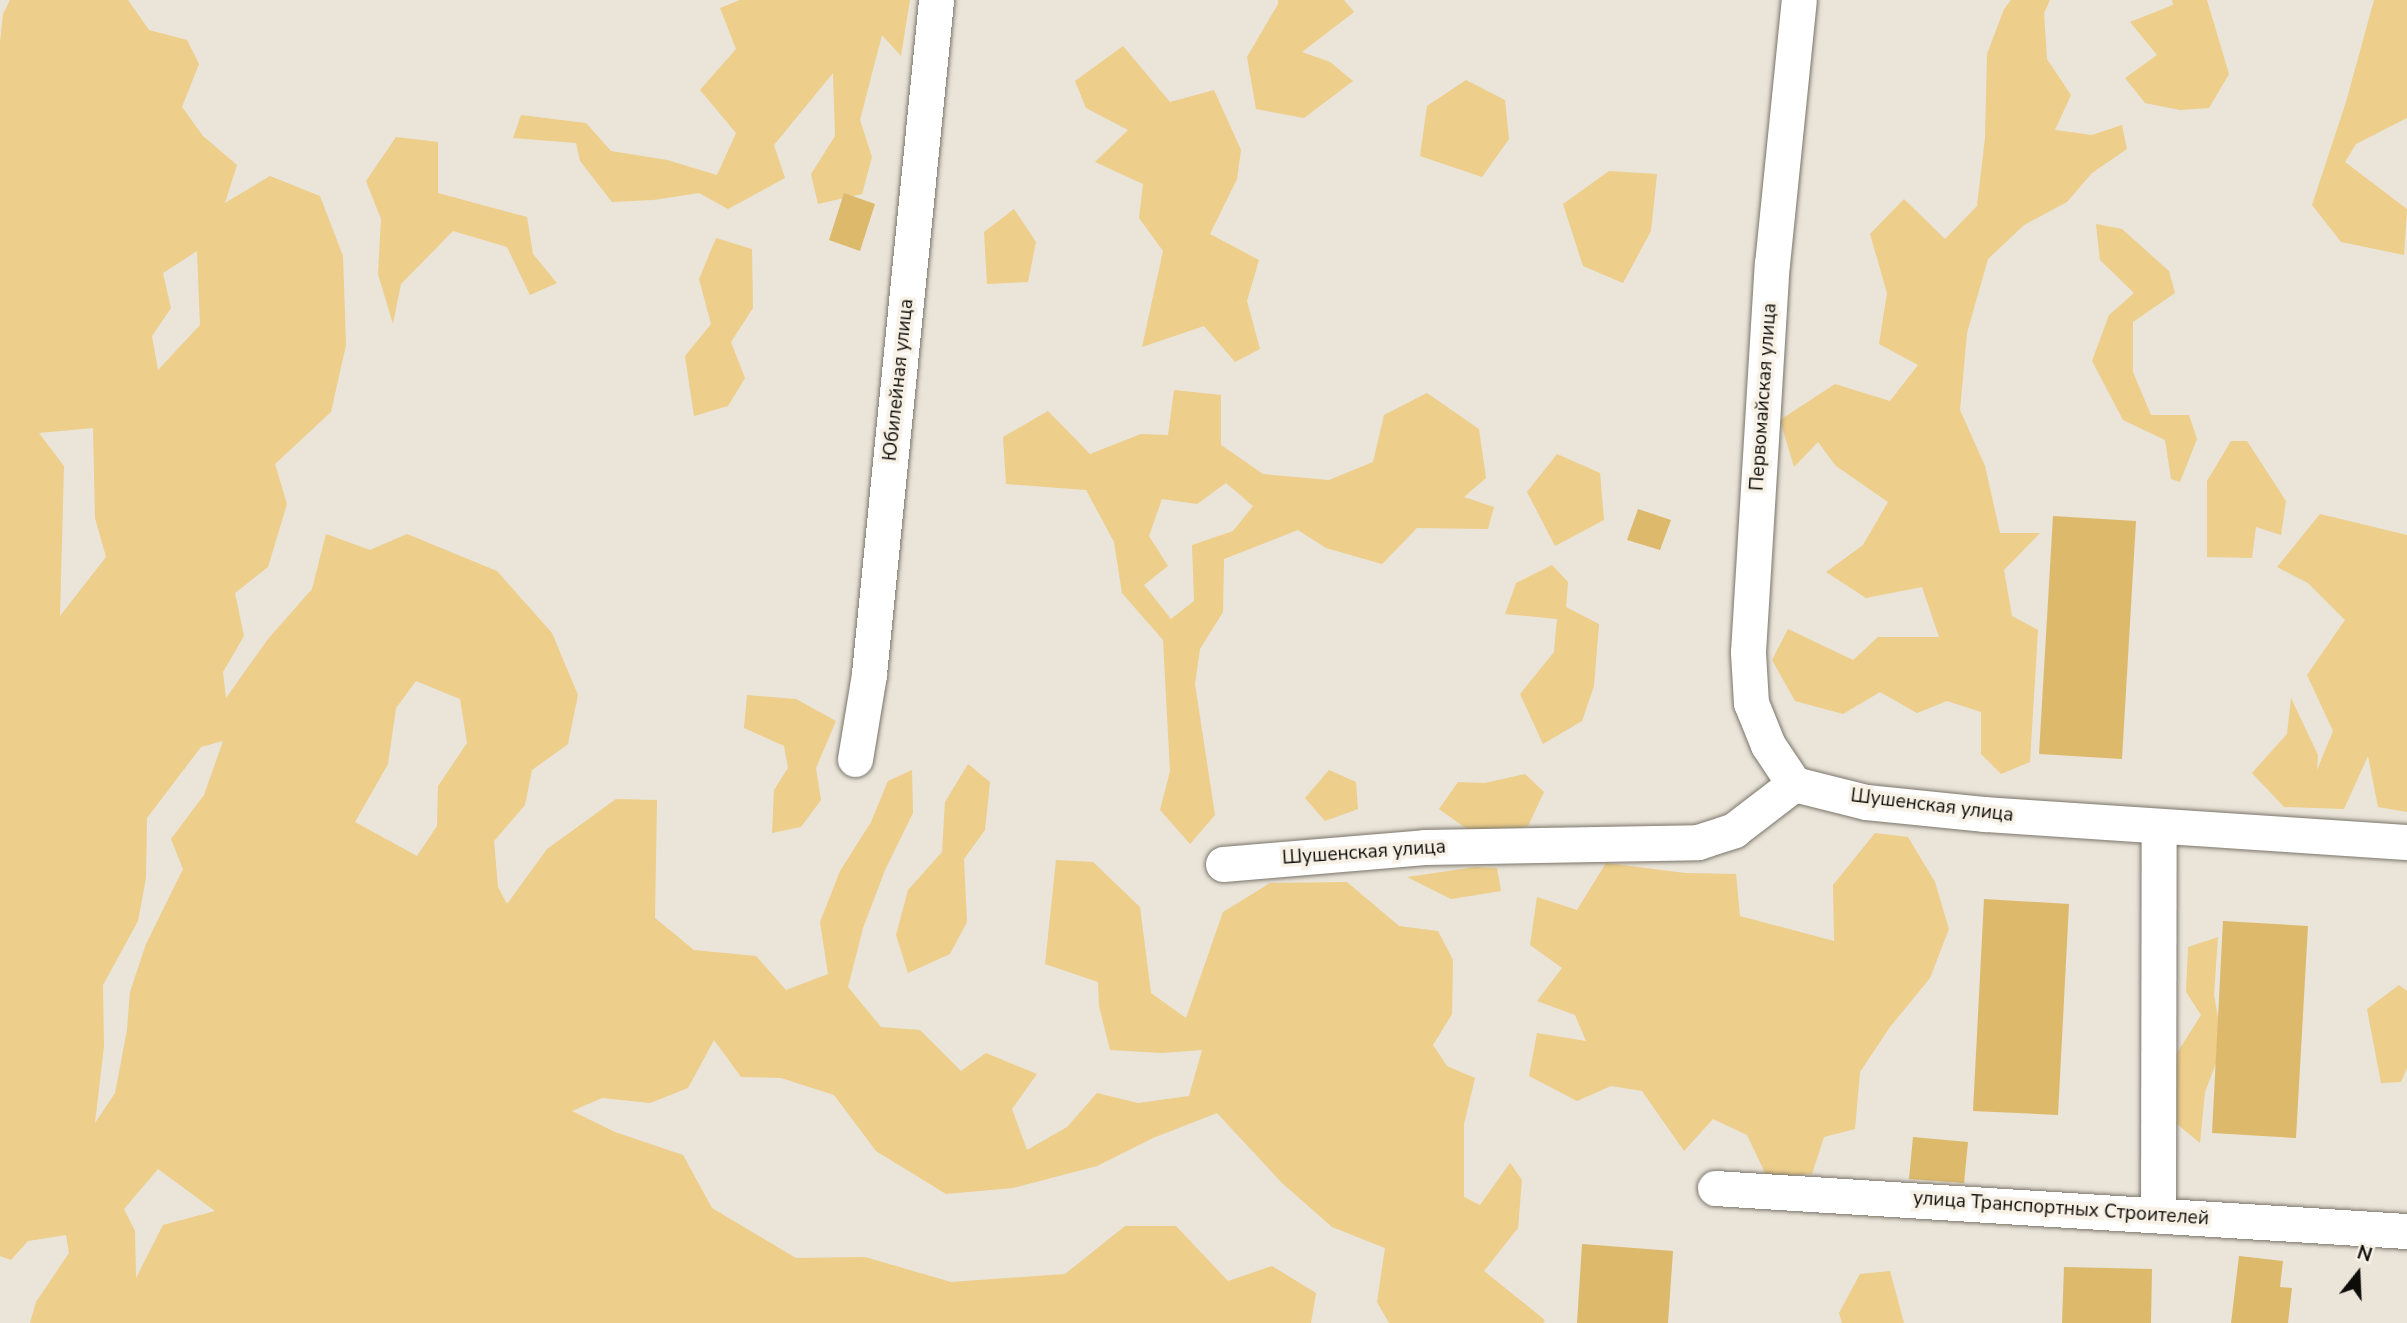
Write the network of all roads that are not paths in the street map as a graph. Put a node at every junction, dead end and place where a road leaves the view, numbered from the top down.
1 (936, 0) edge
2 (1799, 0) edge
3 (855, 759) dead end
4 (1794, 784) junction
5 (2159, 826) junction
6 (2407, 842) edge
7 (1223, 864) dead end
8 (1716, 1188) dead end
9 (2158, 1215) junction
10 (2407, 1231) edge

1 - 3 street, Юбилейная улица
2 - 4 street, Первомайская улица
4 - 5 street, Шушенская улица
4 - 7 street, Шушенская улица
5 - 6 street, Шушенская улица
5 - 9 street
8 - 9 street, улица Транспортных Строителей
9 - 10 street, улица Транспортных Строителей

